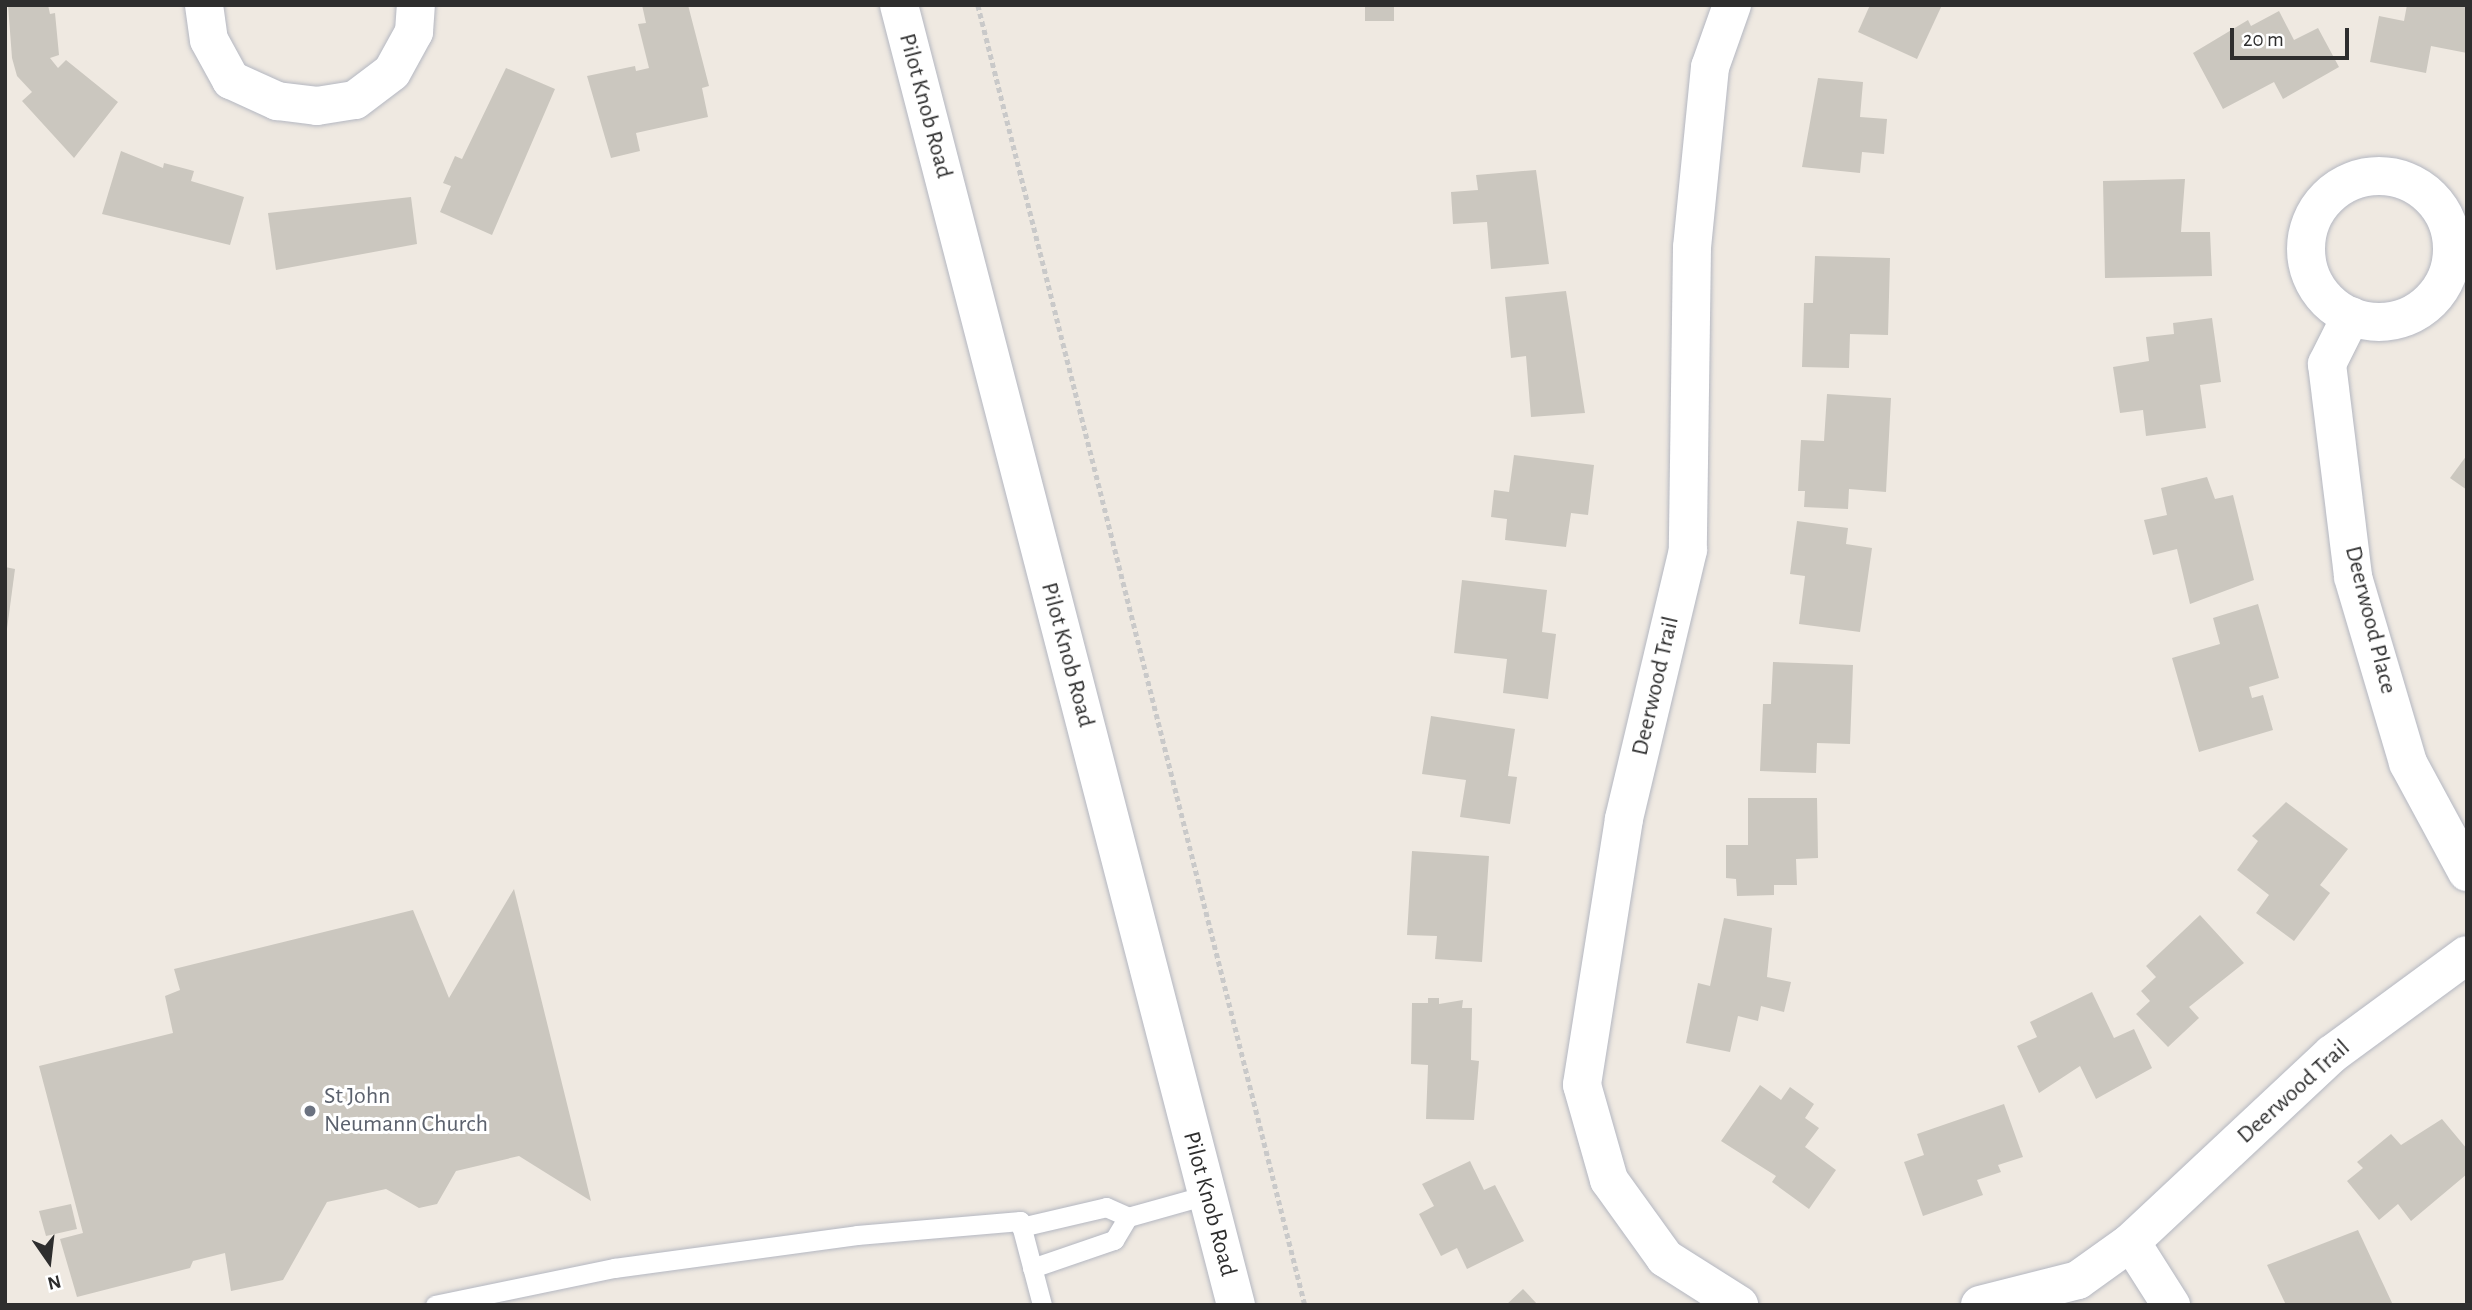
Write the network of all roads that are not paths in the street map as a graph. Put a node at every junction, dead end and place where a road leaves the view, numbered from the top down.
1 (204, 5) edge
2 (416, 5) edge
3 (899, 5) edge
4 (1732, 5) edge
5 (2351, 316) dead end
6 (2467, 872) edge
7 (2467, 955) edge
8 (1207, 1195) junction
9 (1128, 1217) junction
10 (1021, 1227) junction
11 (2131, 1242) junction
12 (1032, 1268) junction
13 (2085, 1292) edge
14 (435, 1305) edge
15 (1042, 1305) edge
16 (1236, 1305) edge
17 (1739, 1305) edge
18 (1980, 1305) edge
19 (2171, 1305) edge

1 - 2 street
3 - 8 street, Pilot Knob Road
4 - 17 street, Deerwood Trail
5 - 6 street, Deerwood Place
7 - 11 street, Deerwood Trail
8 - 9 lane
8 - 16 street, Pilot Knob Road
9 - 10 lane
9 - 12 lane
10 - 12 lane
10 - 14 lane
11 - 13 street, Deerwood Trail
11 - 19 street
12 - 15 lane
13 - 18 street, Deerwood Trail

